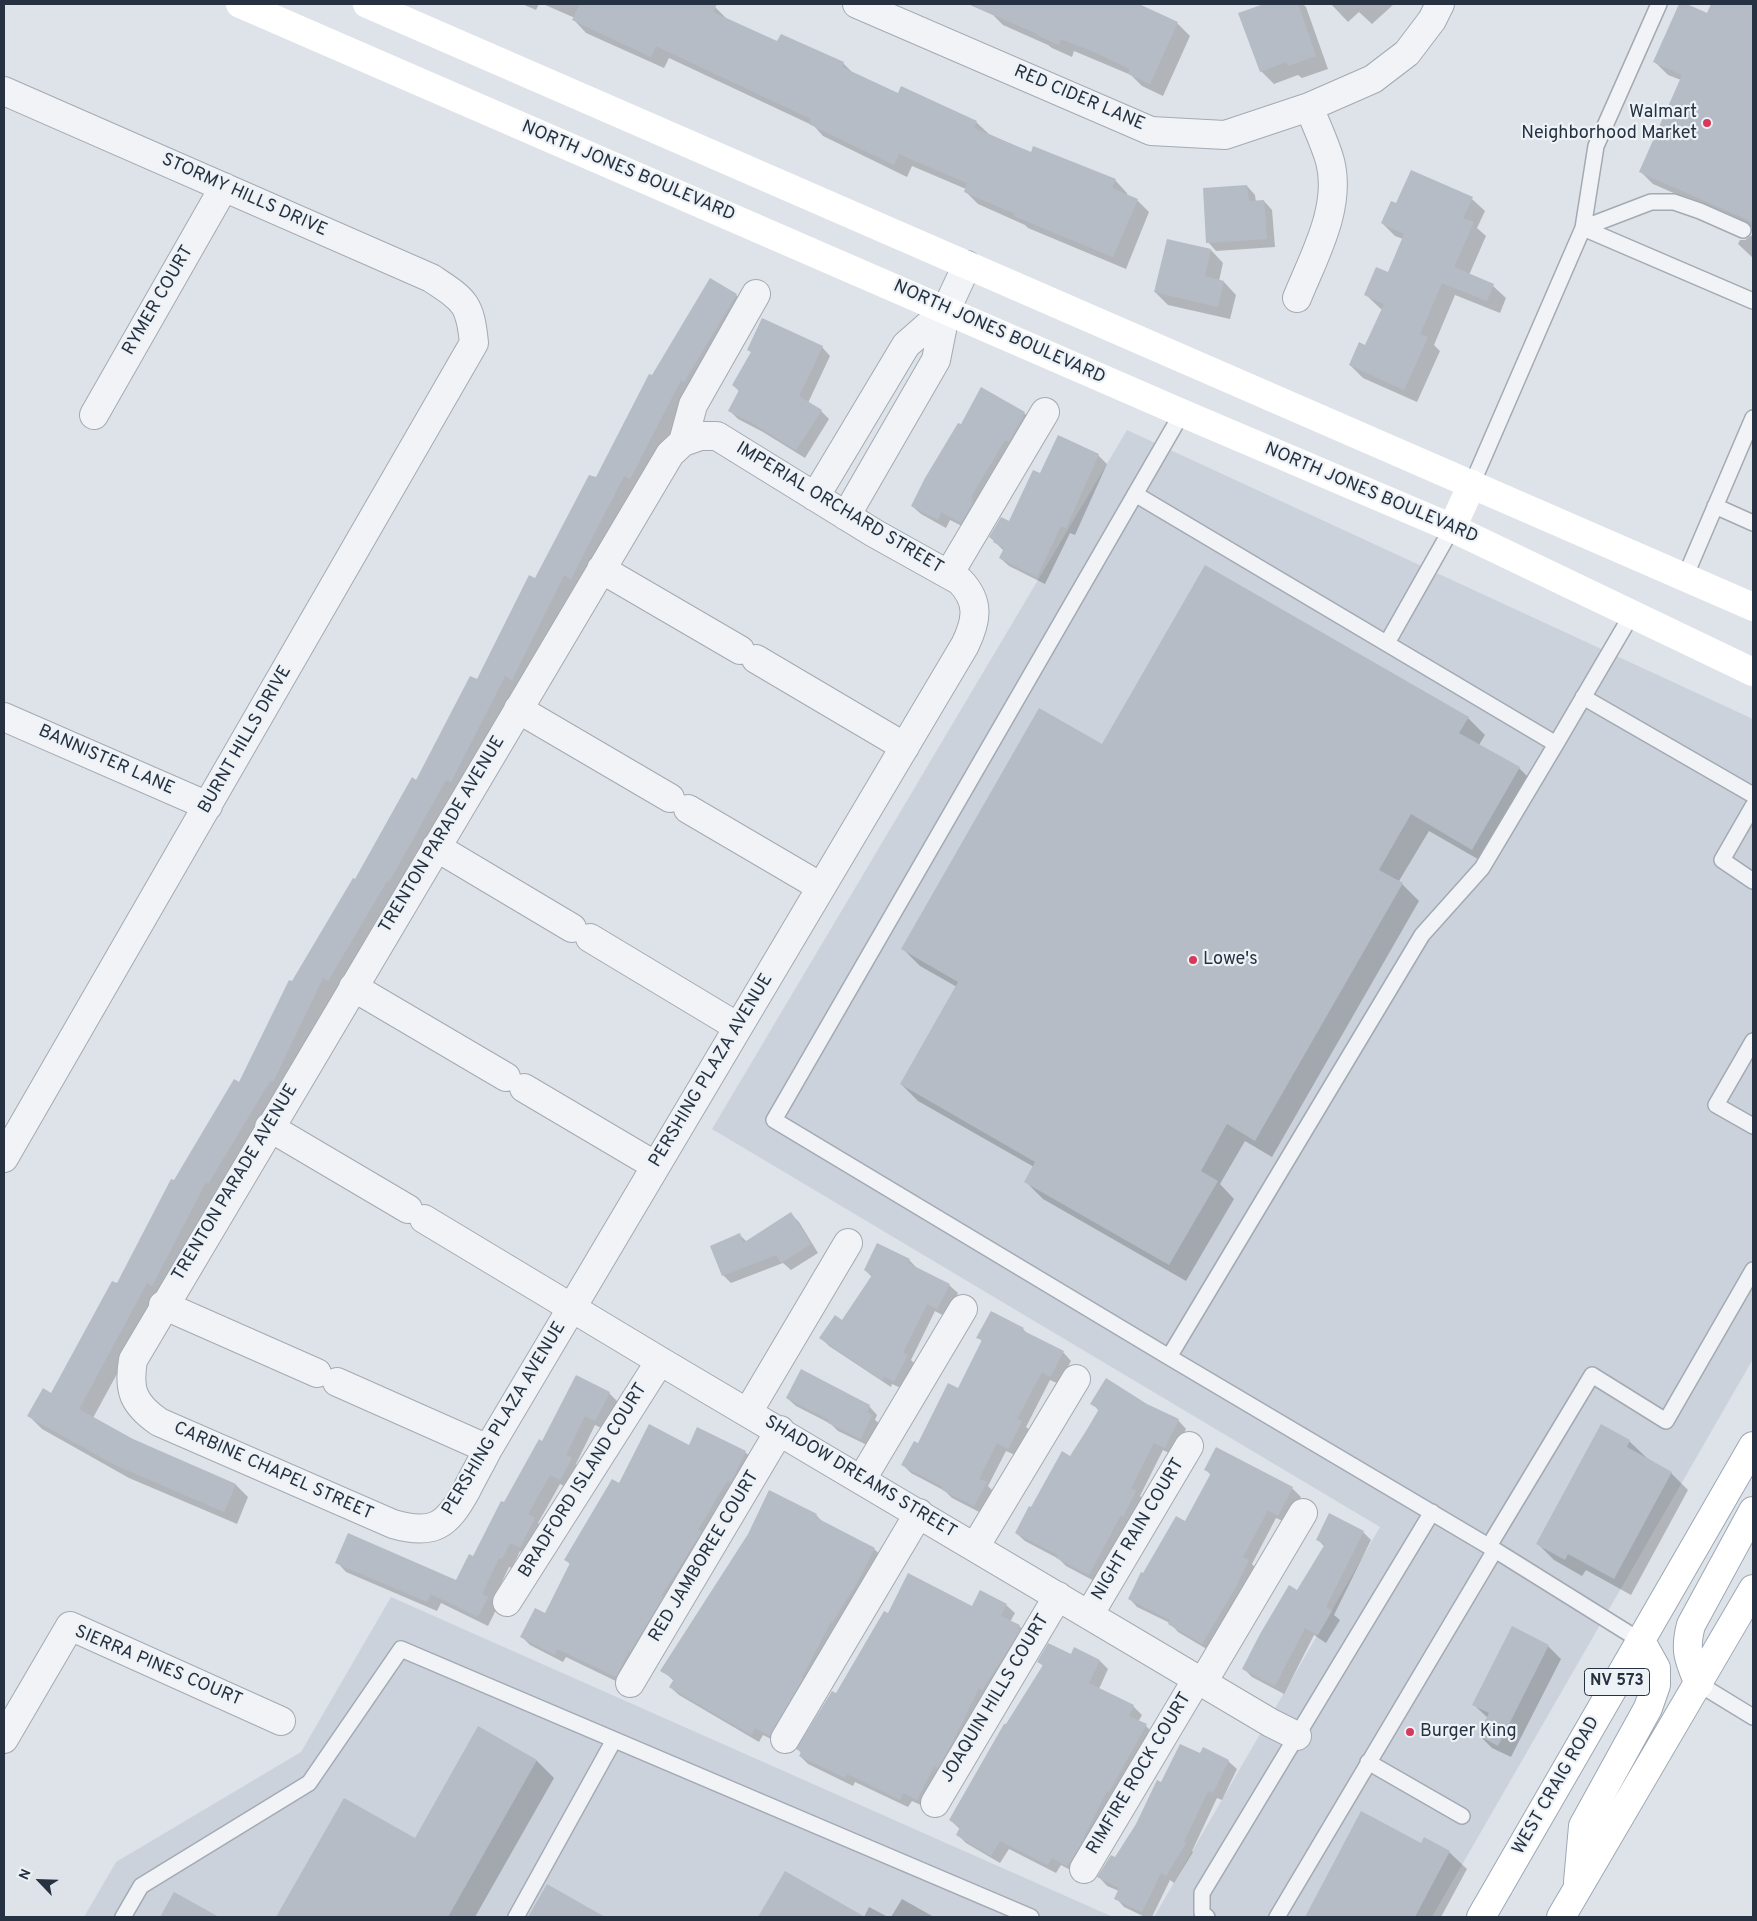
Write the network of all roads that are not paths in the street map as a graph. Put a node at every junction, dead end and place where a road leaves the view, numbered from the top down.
1 (240, 4) edge
2 (367, 4) edge
3 (857, 4) edge
4 (1440, 4) edge
5 (1659, 4) edge
6 (4, 91) edge
7 (1309, 107) junction
8 (224, 187) junction
9 (1584, 228) junction
10 (1743, 230) dead end
11 (967, 264) junction
12 (756, 294) dead end
13 (1297, 298) dead end
14 (1753, 301) edge
15 (946, 310) junction
16 (472, 318) joint
17 (1045, 412) dead end
18 (1182, 413) junction
19 (94, 415) dead end
20 (1753, 418) edge
21 (682, 442) junction
22 (1472, 484) junction
23 (1135, 494) junction
24 (815, 497) junction
25 (1715, 506) junction
26 (846, 516) junction
27 (1753, 522) edge
28 (1452, 528) junction
29 (602, 569) junction
30 (949, 574) junction
31 (1685, 577) junction
32 (1753, 607) edge
33 (975, 614) joint
34 (1632, 614) junction
35 (1387, 643) junction
36 (1753, 672) edge
37 (1583, 697) junction
38 (518, 708) junction
39 (4, 717) edge
40 (1556, 744) junction
41 (904, 747) junction
42 (1753, 795) edge
43 (208, 806) junction
44 (1753, 806) edge
45 (436, 847) junction
46 (1753, 881) edge
47 (821, 887) junction
48 (353, 987) junction
49 (738, 1027) junction
50 (1753, 1041) edge
51 (1753, 1126) edge
52 (269, 1127) junction
53 (4, 1158) edge
54 (656, 1166) junction
55 (848, 1243) dead end
56 (1753, 1270) edge
57 (163, 1305) junction
58 (572, 1307) junction
59 (963, 1309) dead end
60 (1169, 1357) junction
61 (660, 1361) junction
62 (130, 1377) joint
63 (1076, 1379) dead end
64 (748, 1412) junction
65 (780, 1430) junction
66 (1190, 1446) dead end
67 (1753, 1446) edge
68 (488, 1449) junction
69 (862, 1479) junction
70 (1753, 1511) edge
71 (1432, 1512) junction
72 (919, 1513) junction
73 (1303, 1513) dead end
74 (442, 1524) joint
75 (975, 1547) junction
76 (1492, 1548) junction
77 (1753, 1589) edge
78 (1058, 1596) junction
79 (507, 1602) dead end
80 (1090, 1615) junction
81 (1641, 1640) junction
82 (1200, 1680) junction
83 (630, 1683) dead end
84 (1698, 1684) junction
85 (1753, 1717) edge
86 (281, 1721) dead end
87 (1297, 1736) junction
88 (4, 1739) edge
89 (785, 1739) dead end
90 (614, 1740) junction
91 (1368, 1762) junction
92 (935, 1802) dead end
93 (1462, 1816) dead end
94 (1084, 1869) dead end
95 (1578, 1889) junction
96 (123, 1917) edge
97 (516, 1917) edge
98 (1031, 1917) edge
99 (1207, 1917) edge
100 (1277, 1917) edge
101 (1481, 1917) edge
102 (1561, 1917) edge

1 - 15 main road, NORTH JONES BOULEVARD
2 - 11 main road
3 - 7 street, RED CIDER LANE
4 - 7 street, RED CIDER LANE
5 - 9 lane
6 - 8 street, STORMY HILLS DRIVE
7 - 13 street
8 - 16 street, STORMY HILLS DRIVE
8 - 19 street, RYMER COURT
9 - 10 lane
9 - 14 lane
9 - 22 lane
11 - 15 street
11 - 22 main road
12 - 21 street, TRENTON PARADE AVENUE
15 - 18 main road, NORTH JONES BOULEVARD
15 - 24 street
15 - 26 street
16 - 43 street, BURNT HILLS DRIVE
17 - 30 street
18 - 23 lane
18 - 28 main road, NORTH JONES BOULEVARD
20 - 25 lane
21 - 24 street, IMPERIAL ORCHARD STREET
21 - 29 street, TRENTON PARADE AVENUE
22 - 28 main road
22 - 31 main road
23 - 35 lane
23 - 60 lane
24 - 26 street, IMPERIAL ORCHARD STREET
25 - 27 lane
25 - 31 lane
26 - 30 street, IMPERIAL ORCHARD STREET
28 - 34 main road, NORTH JONES BOULEVARD
28 - 35 lane
29 - 38 street, TRENTON PARADE AVENUE
29 - 41 street
30 - 33 street, IMPERIAL ORCHARD STREET
31 - 32 main road
33 - 41 street, PERSHING PLAZA AVENUE
34 - 36 main road, NORTH JONES BOULEVARD
34 - 37 lane
35 - 40 lane
37 - 40 lane
37 - 42 lane
38 - 45 street, TRENTON PARADE AVENUE
38 - 47 street
39 - 43 street, BANNISTER LANE
40 - 60 lane
41 - 47 street, PERSHING PLAZA AVENUE
43 - 53 street, BURNT HILLS DRIVE
44 - 46 lane
45 - 48 street, TRENTON PARADE AVENUE
45 - 49 street
47 - 49 street, PERSHING PLAZA AVENUE
48 - 52 street, TRENTON PARADE AVENUE
48 - 54 street
49 - 54 street, PERSHING PLAZA AVENUE
50 - 51 lane
52 - 57 street, TRENTON PARADE AVENUE
52 - 58 street, SHADOW DREAMS STREET
54 - 58 street, PERSHING PLAZA AVENUE
55 - 64 street
56 - 76 lane
57 - 62 street, TRENTON PARADE AVENUE
57 - 68 street
58 - 61 street, SHADOW DREAMS STREET
58 - 68 street, PERSHING PLAZA AVENUE
59 - 69 street
60 - 71 lane
61 - 64 street, SHADOW DREAMS STREET
61 - 79 street, BRADFORD ISLAND COURT
62 - 74 street, CARBINE CHAPEL STREET
63 - 75 street
64 - 65 street, SHADOW DREAMS STREET
65 - 69 street, SHADOW DREAMS STREET
65 - 83 street, RED JAMBOREE COURT
66 - 80 street, NIGHT RAIN COURT
67 - 81 main road, WEST CRAIG ROAD / NV 573
68 - 74 street, PERSHING PLAZA AVENUE
69 - 72 street, SHADOW DREAMS STREET
70 - 84 main road
71 - 76 lane
71 - 87 lane
72 - 75 street, SHADOW DREAMS STREET
72 - 89 street
73 - 82 street, RIMFIRE ROCK COURT
75 - 78 street, SHADOW DREAMS STREET
76 - 81 lane
76 - 91 lane
77 - 84 main road
78 - 80 street, SHADOW DREAMS STREET
78 - 92 street, JOAQUIN HILLS COURT
80 - 82 street, SHADOW DREAMS STREET
81 - 95 main road
81 - 101 main road, WEST CRAIG ROAD / NV 573
82 - 87 street, SHADOW DREAMS STREET
82 - 94 street, RIMFIRE ROCK COURT
84 - 85 lane
84 - 95 main road
86 - 88 street, SIERRA PINES COURT
87 - 99 lane
90 - 96 lane
90 - 97 lane
90 - 98 lane
91 - 93 lane
91 - 100 lane
95 - 102 main road

